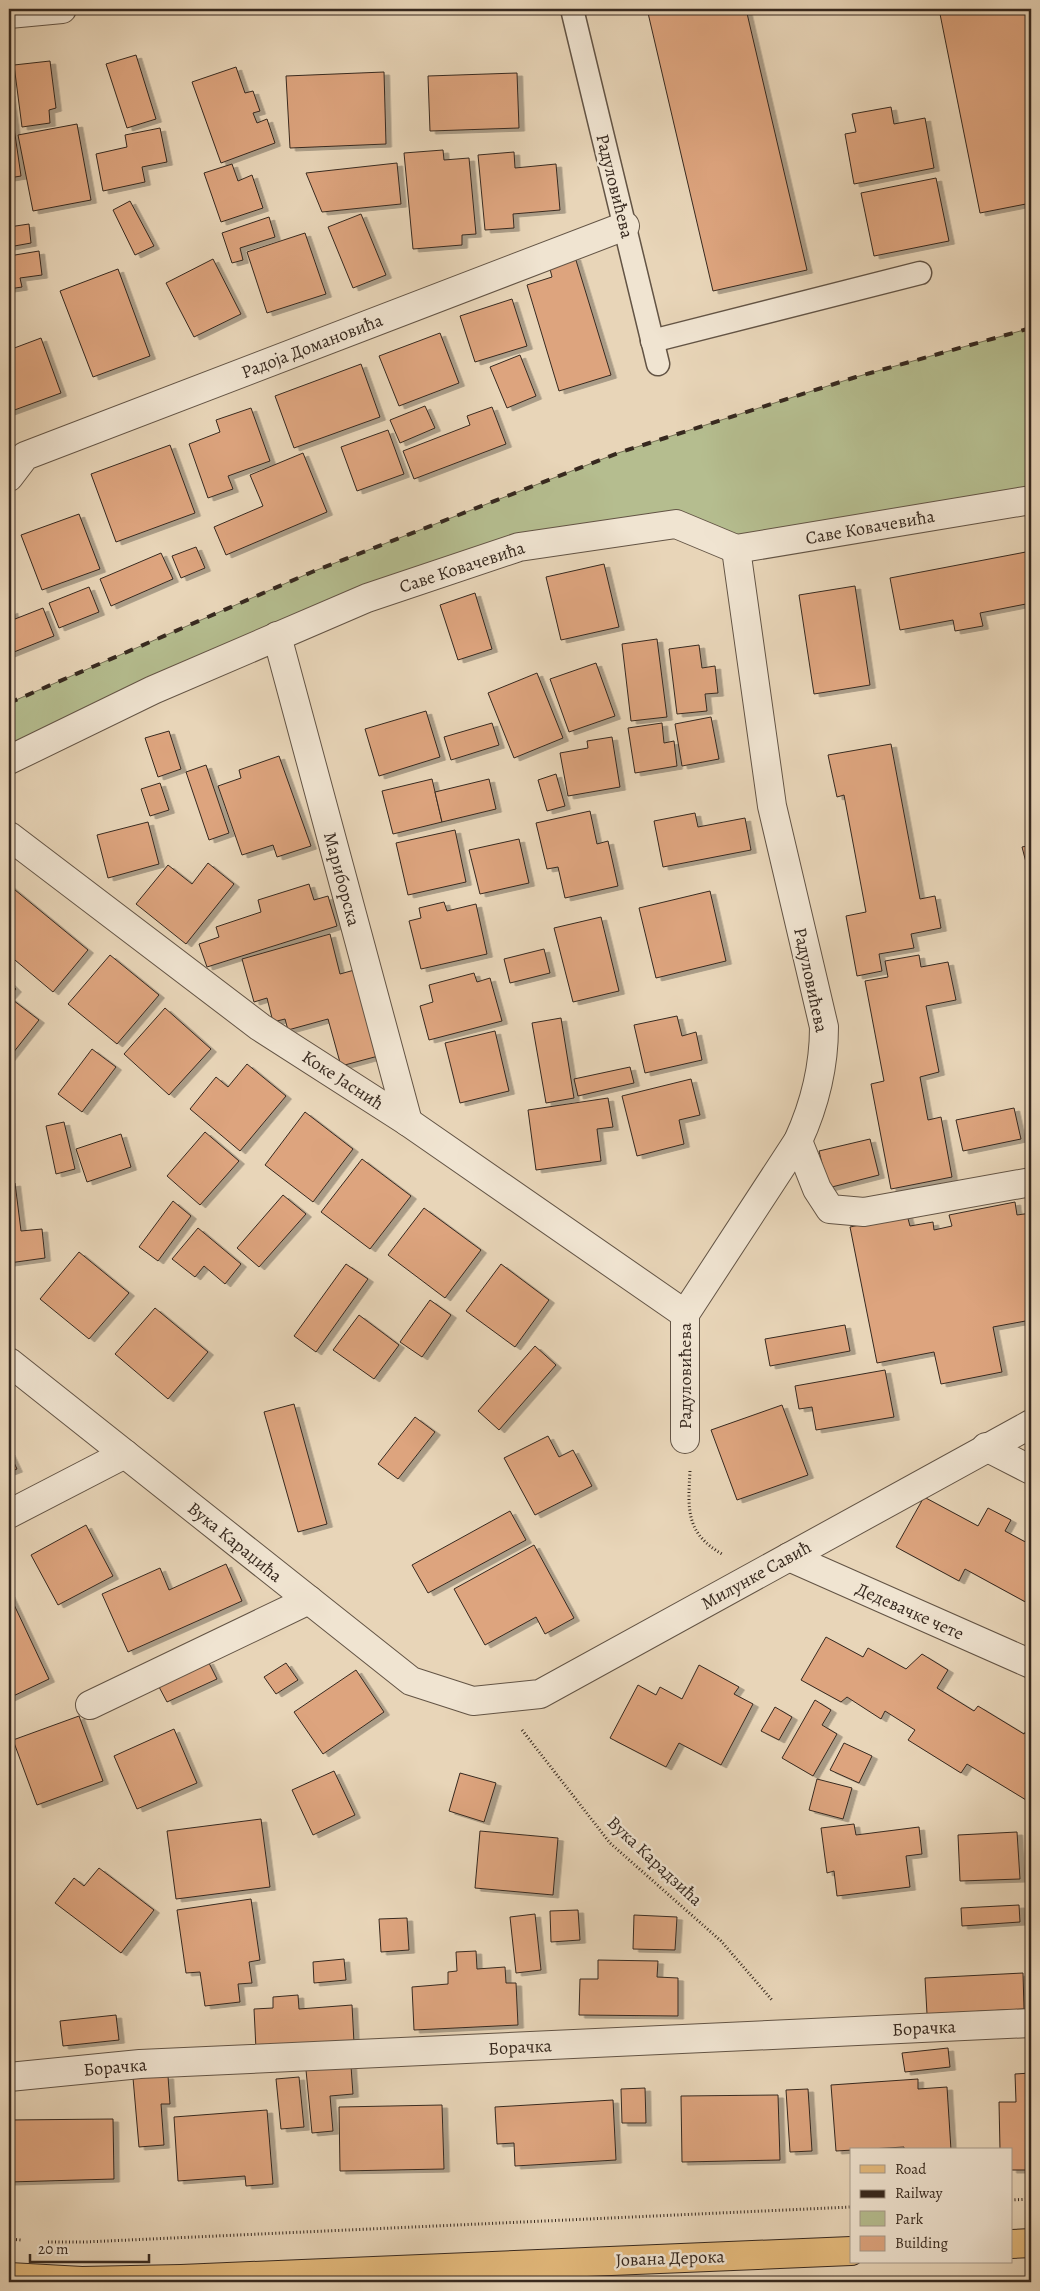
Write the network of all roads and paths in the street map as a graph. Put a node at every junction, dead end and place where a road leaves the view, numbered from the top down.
1 (48, 9) edge
2 (572, 9) edge
3 (9, 14) edge
4 (625, 226) junction
5 (920, 272) dead end
6 (652, 341) junction
7 (658, 364) dead end
8 (9, 477) edge
9 (1031, 500) edge
10 (736, 549) junction
11 (278, 636) junction
12 (9, 760) edge
13 (9, 836) edge
14 (408, 1122) junction
15 (798, 1141) junction
16 (1031, 1182) edge
17 (685, 1314) junction
18 (9, 1362) edge
19 (1031, 1424) edge
20 (685, 1439) joint
21 (986, 1447) junction
22 (125, 1454) junction
23 (1031, 1470) edge
24 (9, 1514) edge
25 (725, 1556) dead end
26 (788, 1558) junction
27 (309, 1600) junction
28 (1031, 1664) edge
29 (502, 1698) junction
30 (474, 1700) joint
31 (90, 1705) dead end
32 (1031, 2023) edge
33 (802, 2034) junction
34 (9, 2077) edge
35 (1031, 2199) edge
36 (1012, 2200) edge
37 (850, 2207) edge
38 (9, 2239) edge
39 (27, 2241) dead end
40 (46, 2242) dead end
41 (1031, 2243) edge
42 (1012, 2244) edge
43 (850, 2251) edge
44 (9, 2277) edge

1 - 3 street
2 - 4 lane, Радуловићева
4 - 6 lane, Радуловићева
4 - 8 street, Радоја Домановића
5 - 6 lane
6 - 7 lane, Радуловићева
9 - 10 street, Саве Ковачевића
10 - 11 street, Саве Ковачевића
10 - 15 street, Радуловићева
11 - 12 street, Саве Ковачевића
11 - 14 street, Мариборска
13 - 14 street, Коке Јаснић
14 - 17 street, Коке Јаснић
15 - 16 street
15 - 17 street, Радуловићева
17 - 20 street, Радуловићева
18 - 22 street, Вука Караџића
19 - 21 street, Милунке Савић
20 - 25 path
21 - 23 street
21 - 26 street, Милунке Савић
22 - 24 street
22 - 27 street, Вука Караџића
26 - 28 street, Дедевачке чете
26 - 29 street, Милунке Савић
27 - 30 street, Вука Караџића
27 - 31 street
29 - 30 street, Милунке Савић
29 - 33 path, Вука Карадзића
32 - 33 street, Борачка
33 - 34 street, Борачка
35 - 36 path
37 - 40 path
38 - 39 path
41 - 42 main road
43 - 44 main road, Јована Дерока

